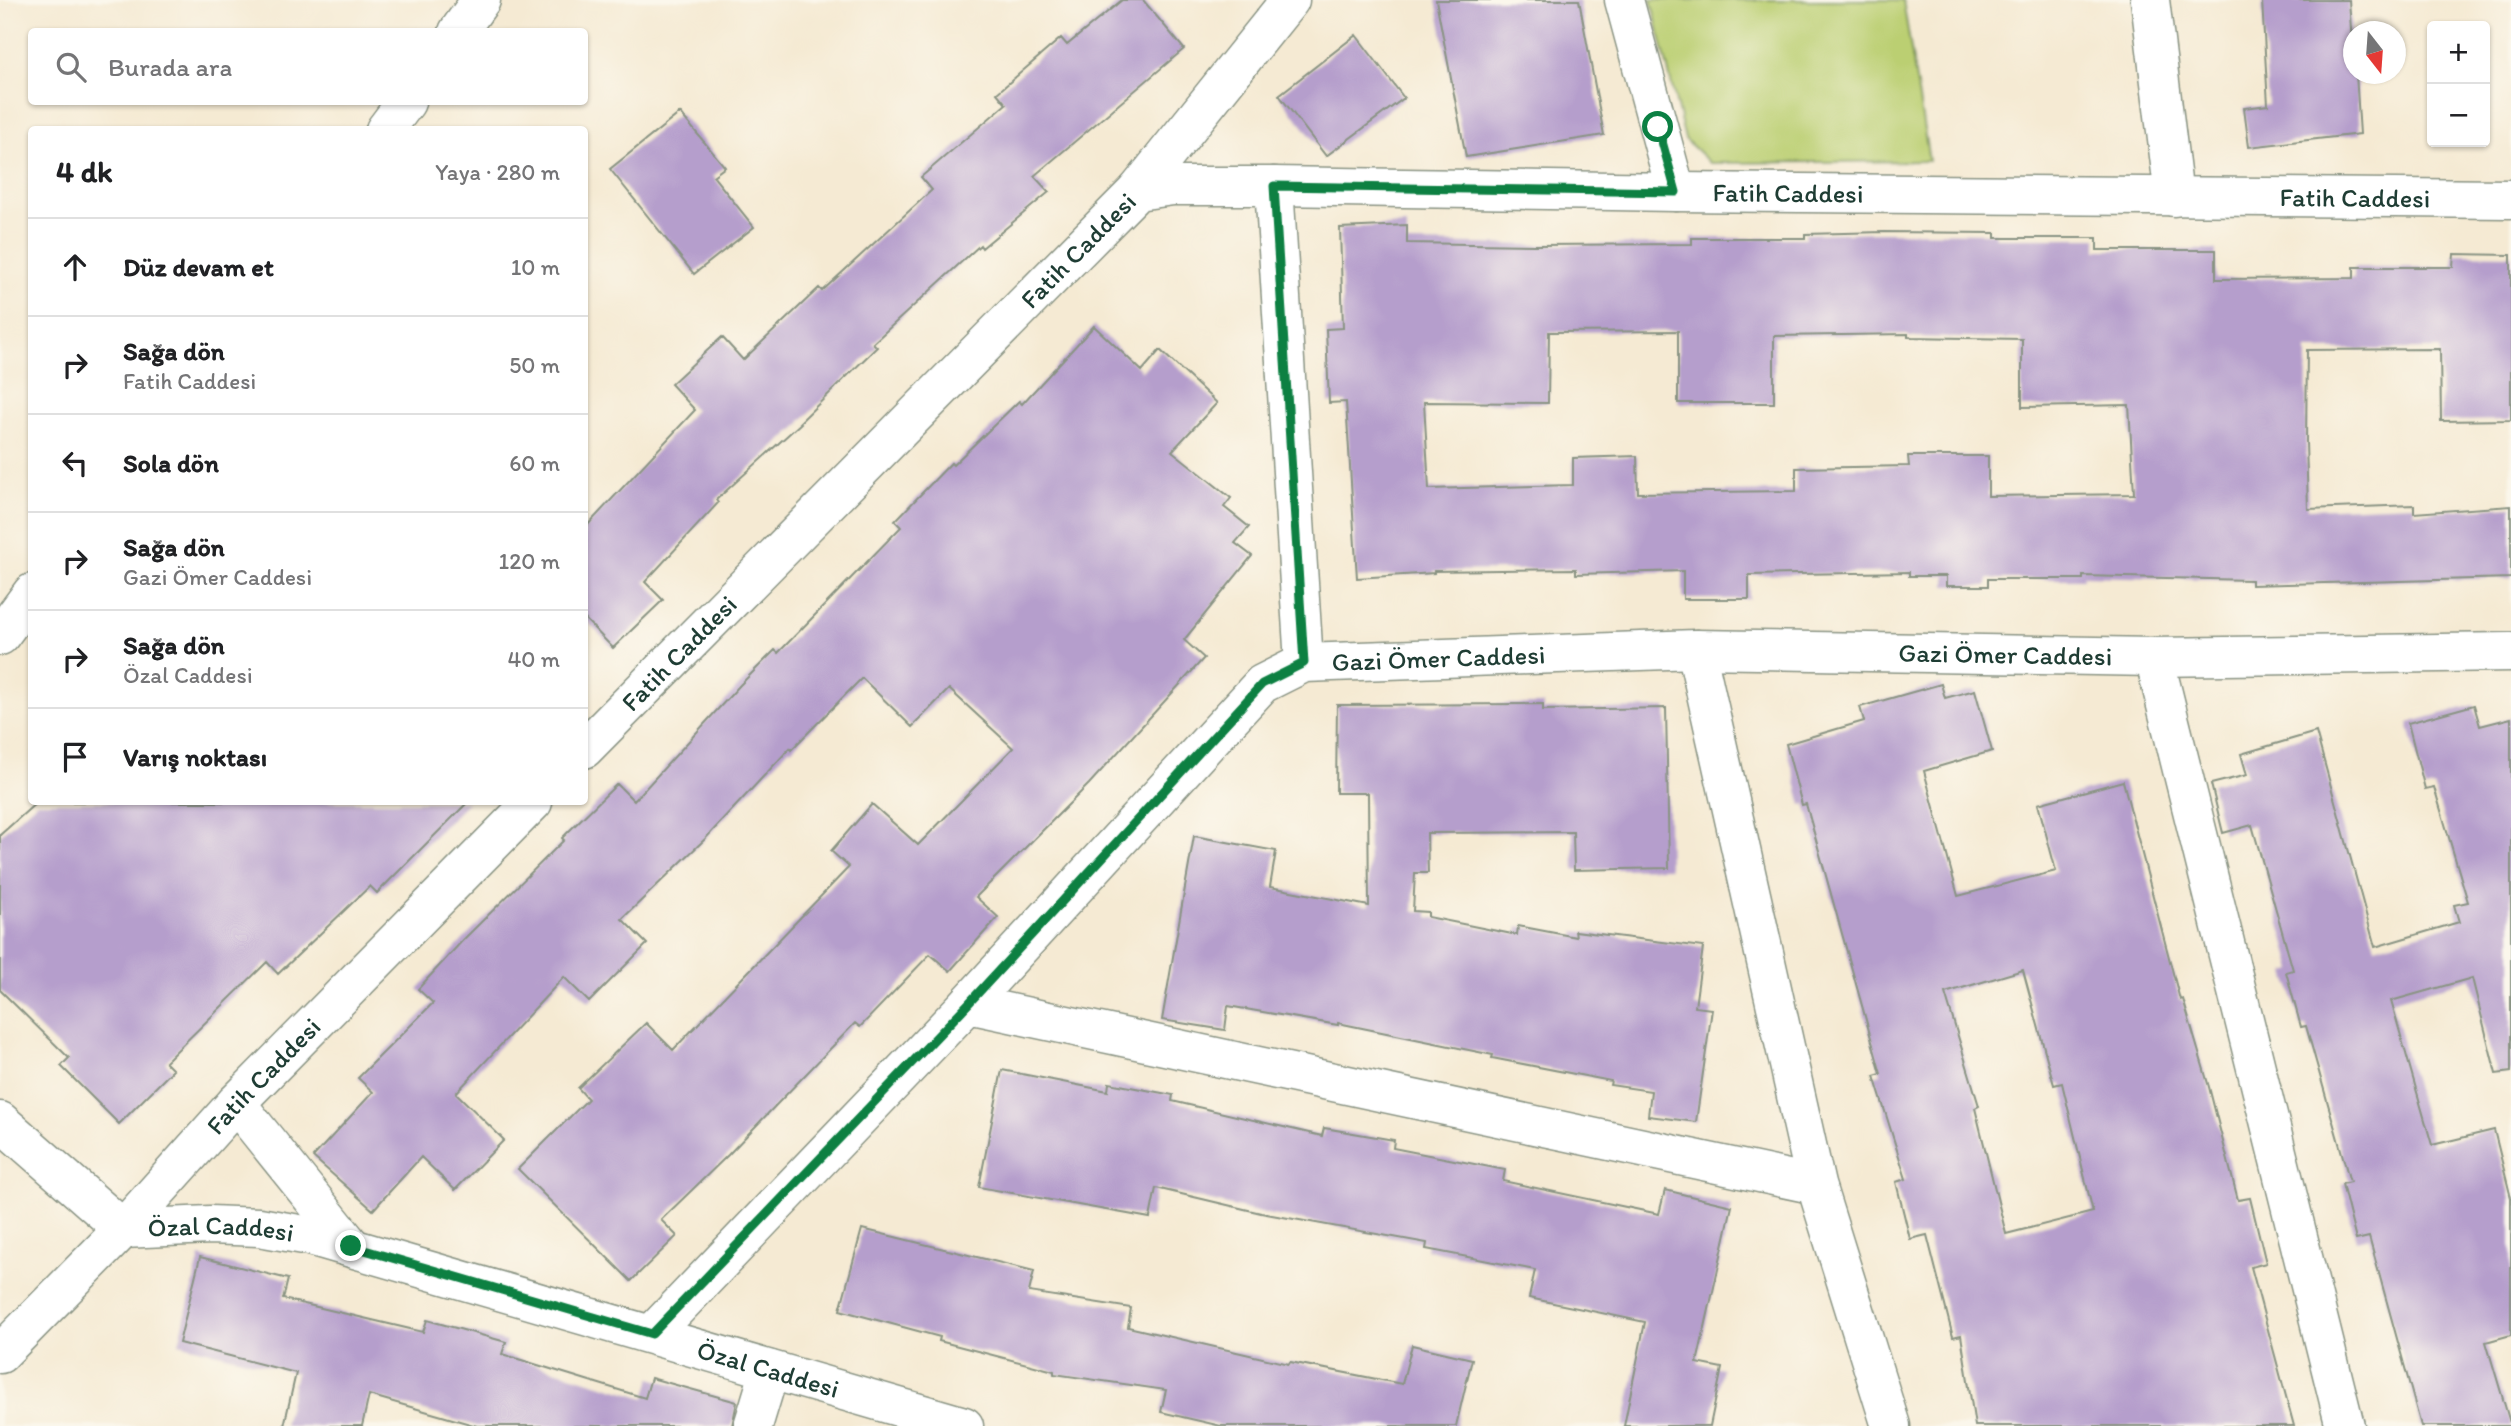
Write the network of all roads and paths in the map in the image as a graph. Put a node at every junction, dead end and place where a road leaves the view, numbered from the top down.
1 (481, 0) edge
2 (1290, 0) edge
3 (1624, 0) edge
4 (2150, 0) edge
5 (461, 28) edge
6 (404, 105) edge
7 (388, 126) edge
8 (1274, 186) junction
9 (1137, 191) junction
10 (1676, 192) junction
11 (2174, 197) junction
12 (2511, 200) edge
13 (28, 598) edge
14 (0, 636) edge
15 (1696, 649) junction
16 (2511, 652) edge
17 (2154, 657) junction
18 (1304, 663) junction
19 (588, 745) edge
20 (530, 805) edge
21 (968, 1004) junction
22 (236, 1103) junction
23 (0, 1121) edge
24 (1816, 1185) junction
25 (123, 1229) junction
26 (351, 1246) junction
27 (652, 1334) junction
28 (0, 1354) edge
29 (770, 1370) junction
30 (753, 1426) edge
31 (964, 1426) edge
32 (1891, 1426) edge
33 (2344, 1426) edge

1 - 5 street
2 - 9 street
3 - 10 street
4 - 11 street
6 - 7 street
8 - 9 street, Fatih Caddesi
8 - 10 street, Fatih Caddesi
8 - 18 street
9 - 19 street, Fatih Caddesi
10 - 11 street, Fatih Caddesi
11 - 12 street, Fatih Caddesi
13 - 14 street
15 - 17 street, Gazi Ömer Caddesi
15 - 18 street, Gazi Ömer Caddesi
15 - 24 street
16 - 17 street, Gazi Ömer Caddesi
17 - 33 street
18 - 21 street, Gazi Ömer Caddesi
20 - 22 street, Fatih Caddesi
21 - 24 street
21 - 27 street, Gazi Ömer Caddesi
22 - 25 street, Fatih Caddesi
22 - 26 street
23 - 25 street
24 - 32 street
25 - 26 street, Özal Caddesi
25 - 28 street, Fatih Caddesi
26 - 27 street, Özal Caddesi
27 - 29 street, Özal Caddesi
29 - 30 street
29 - 31 street, Özal Caddesi

